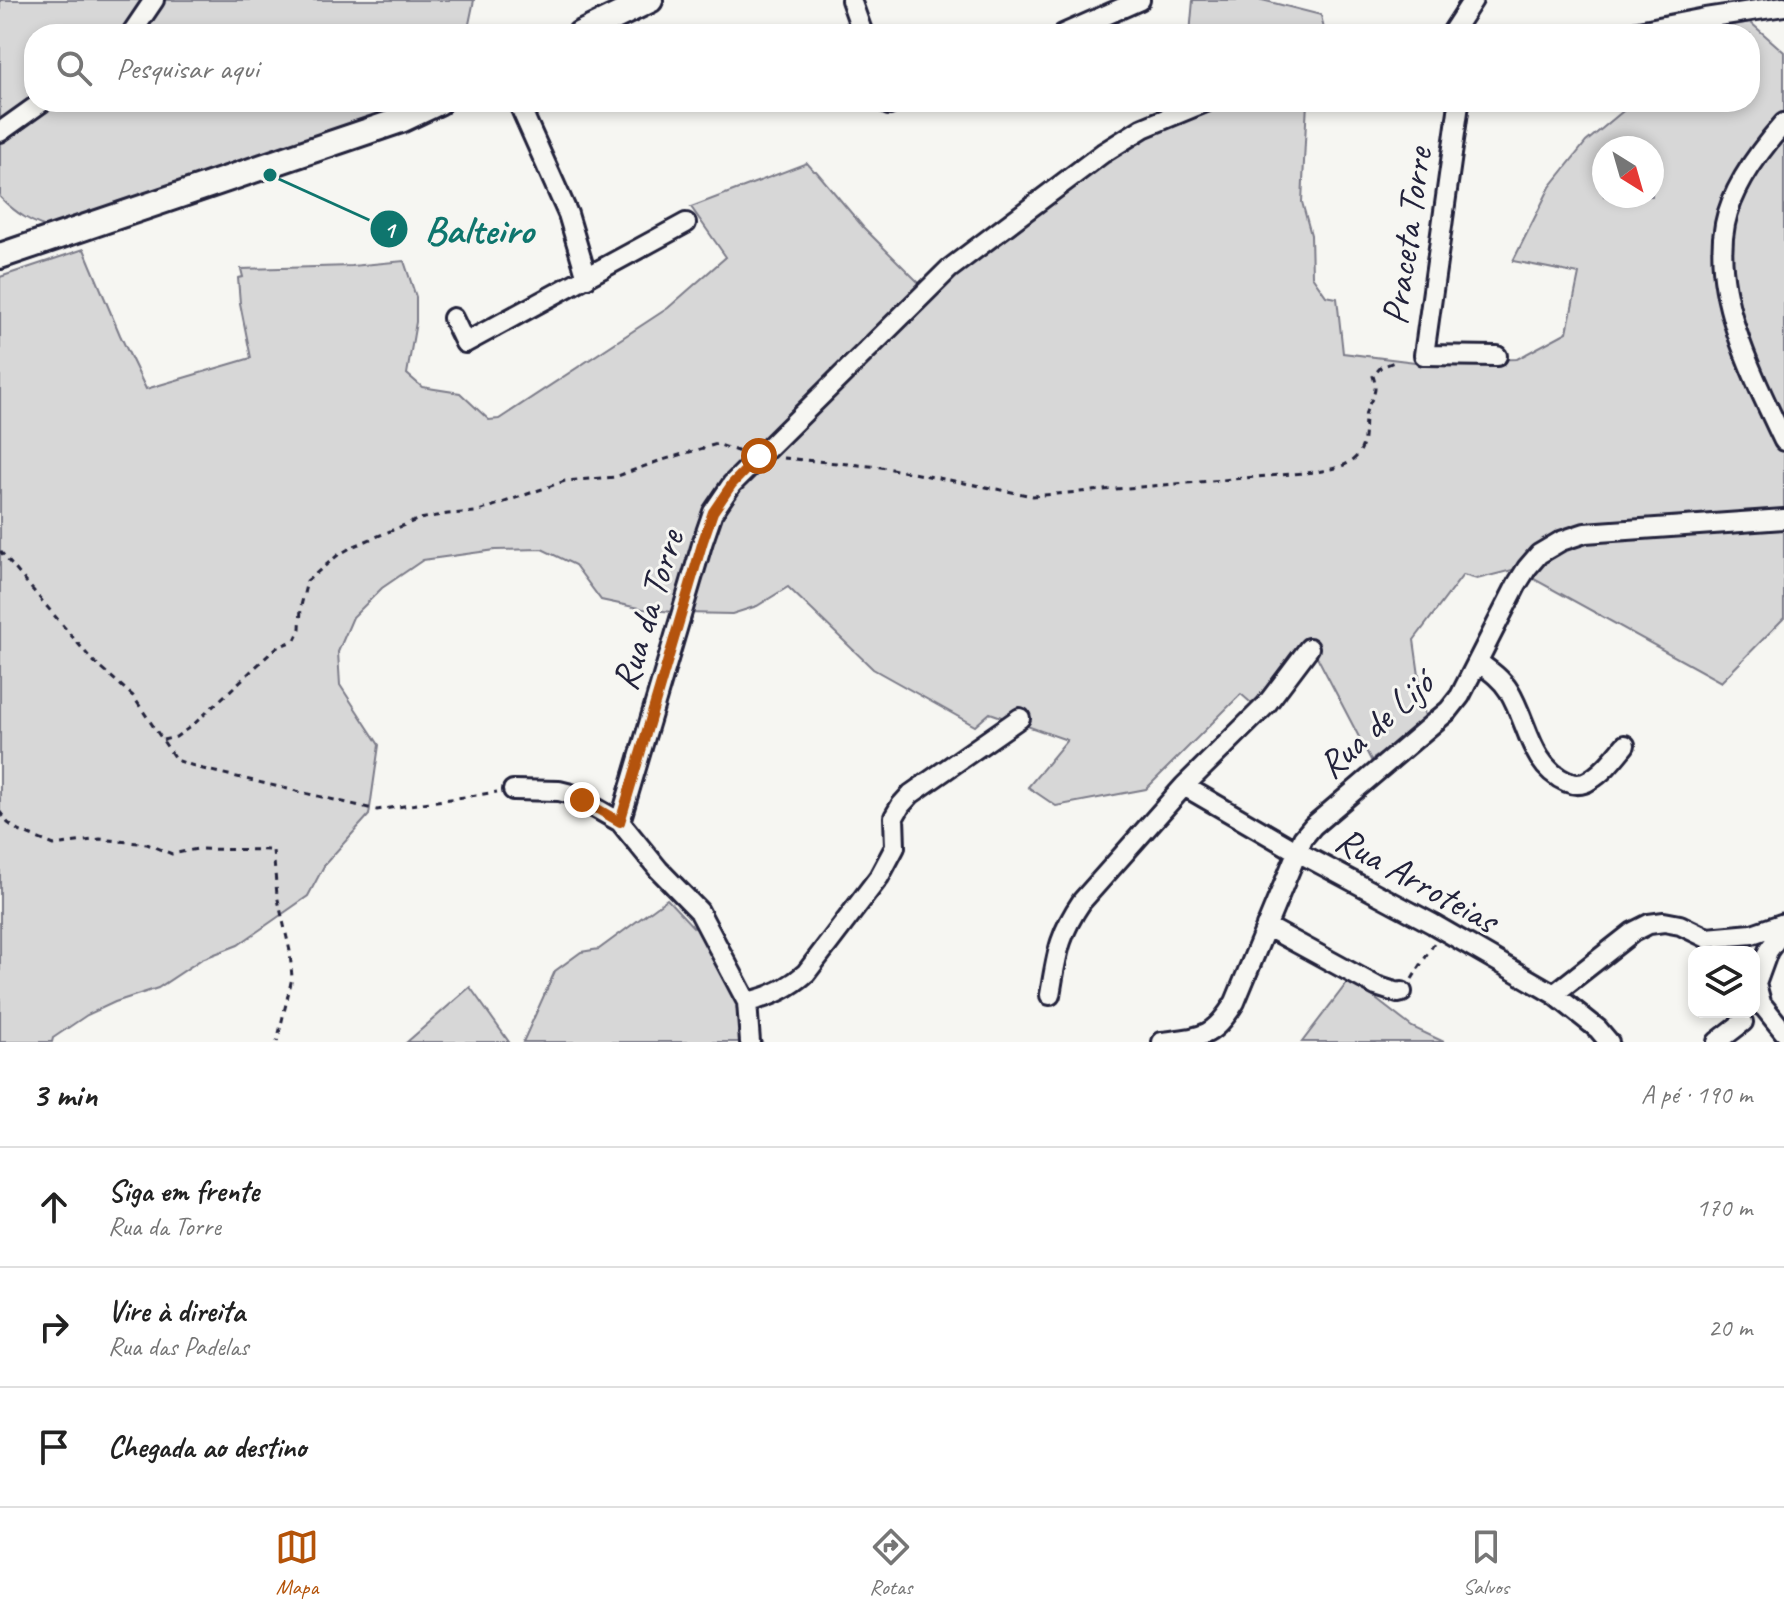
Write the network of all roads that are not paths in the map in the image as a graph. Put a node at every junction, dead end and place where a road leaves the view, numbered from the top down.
1 (154, 0) edge
2 (650, 0) edge
3 (851, 0) edge
4 (1140, 0) edge
5 (1473, 0) edge
6 (1784, 6) edge
7 (138, 24) edge
8 (601, 24) edge
9 (859, 24) edge
10 (1086, 24) edge
11 (1457, 24) edge
12 (1674, 24) edge
13 (28, 112) edge
14 (418, 112) edge
15 (522, 112) edge
16 (1182, 112) edge
17 (1458, 112) edge
18 (1784, 123) edge
19 (0, 132) edge
20 (686, 223) dead end
21 (0, 256) edge
22 (587, 278) junction
23 (453, 318) dead end
24 (1497, 356) dead end
25 (1784, 441) edge
26 (1784, 519) edge
27 (1309, 648) dead end
28 (1478, 662) junction
29 (1020, 718) dead end
30 (1625, 745) dead end
31 (1184, 786) junction
32 (513, 790) road end
33 (620, 822) junction
34 (1296, 851) junction
35 (1266, 926) junction
36 (1784, 926) edge
37 (1714, 945) edge
38 (1760, 973) edge
39 (1402, 992) road end
40 (1554, 994) junction
41 (1050, 995) dead end
42 (747, 1002) junction
43 (1760, 1003) edge
44 (1743, 1022) dead end
45 (1784, 1032) edge
46 (750, 1042) edge
47 (1162, 1042) edge
48 (1609, 1042) edge
49 (1717, 1042) edge

1 - 7 street
2 - 8 street
3 - 9 street
4 - 10 street
5 - 11 street
6 - 12 street
13 - 19 street
14 - 21 street
15 - 22 street
16 - 33 street, Rua da Torre
17 - 24 street, Praceta Torre
18 - 25 street
20 - 22 street
22 - 23 street
26 - 28 street, Rua de Lijó
27 - 31 street
28 - 30 street
28 - 34 street, Rua de Lijó
29 - 42 street
31 - 34 street, Rua Arroteias
31 - 41 street
32 - 33 street
33 - 42 street
34 - 35 street, Rua de Lijó
34 - 40 street, Rua Arroteias
35 - 39 street
35 - 47 street, Rua de Lijó
36 - 37 street
36 - 38 street
37 - 40 street
40 - 48 street, Rua Arroteias
42 - 46 street
43 - 45 street
44 - 49 street

